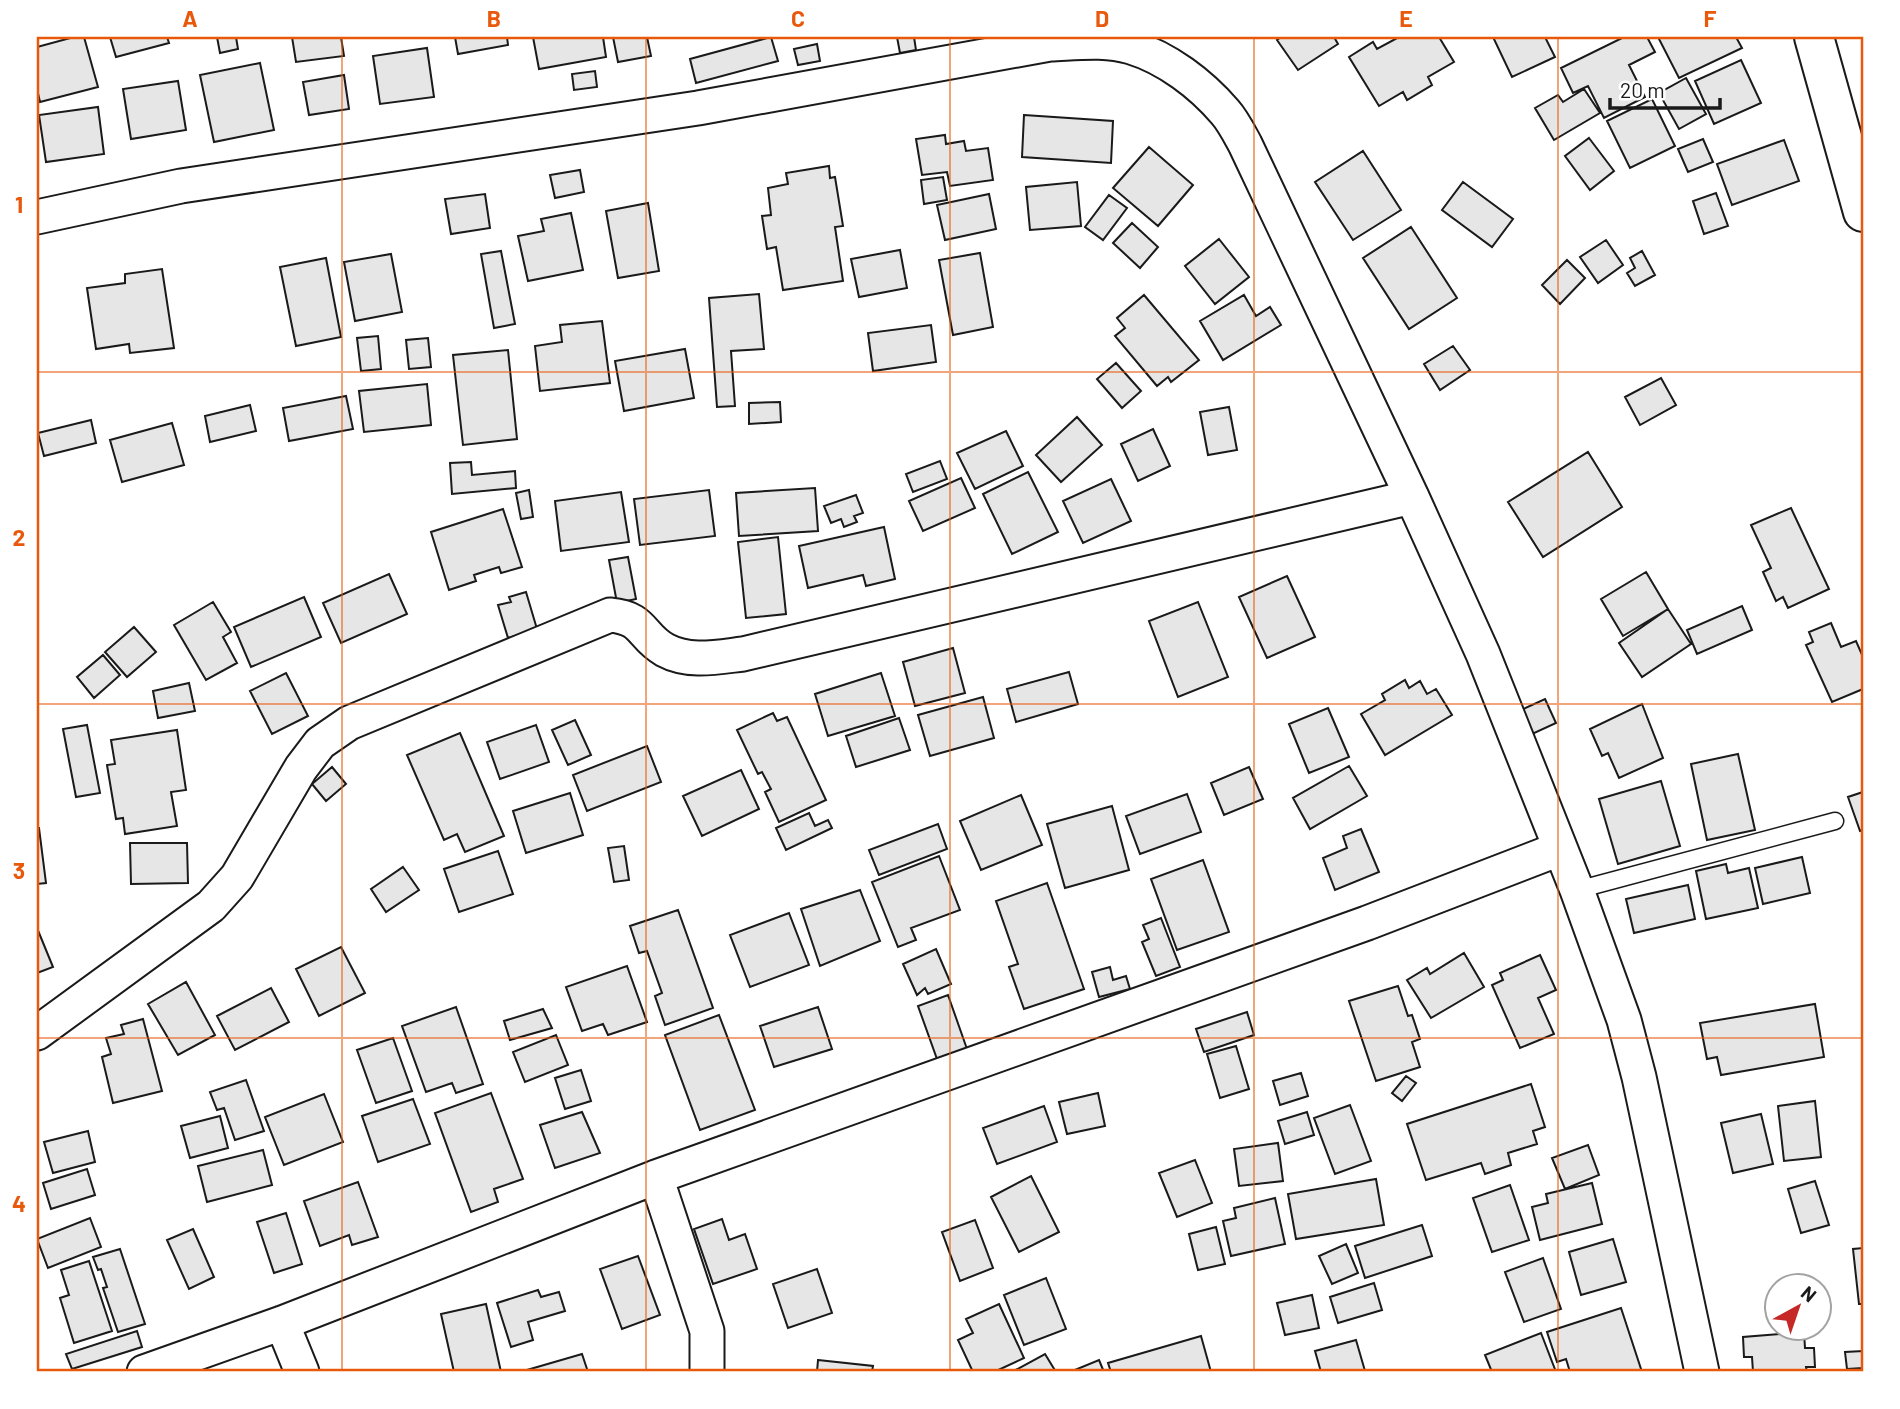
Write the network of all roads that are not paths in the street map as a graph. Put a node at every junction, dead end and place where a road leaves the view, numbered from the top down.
1 (1814, 37) edge
2 (1132, 42) edge
3 (1863, 212) edge
4 (37, 217) edge
5 (1412, 497) junction
6 (1835, 821) dead end
7 (1559, 849) junction
8 (1577, 890) junction
9 (37, 1033) edge
10 (656, 1177) junction
11 (282, 1323) junction
12 (144, 1372) edge
13 (302, 1372) edge
14 (707, 1372) edge
15 (1702, 1372) edge

1 - 3 street
2 - 4 street
2 - 5 street
5 - 7 street
5 - 9 street
6 - 8 lane
7 - 8 street
7 - 10 street
8 - 15 street
10 - 11 street
10 - 14 street
11 - 12 street
11 - 13 street

